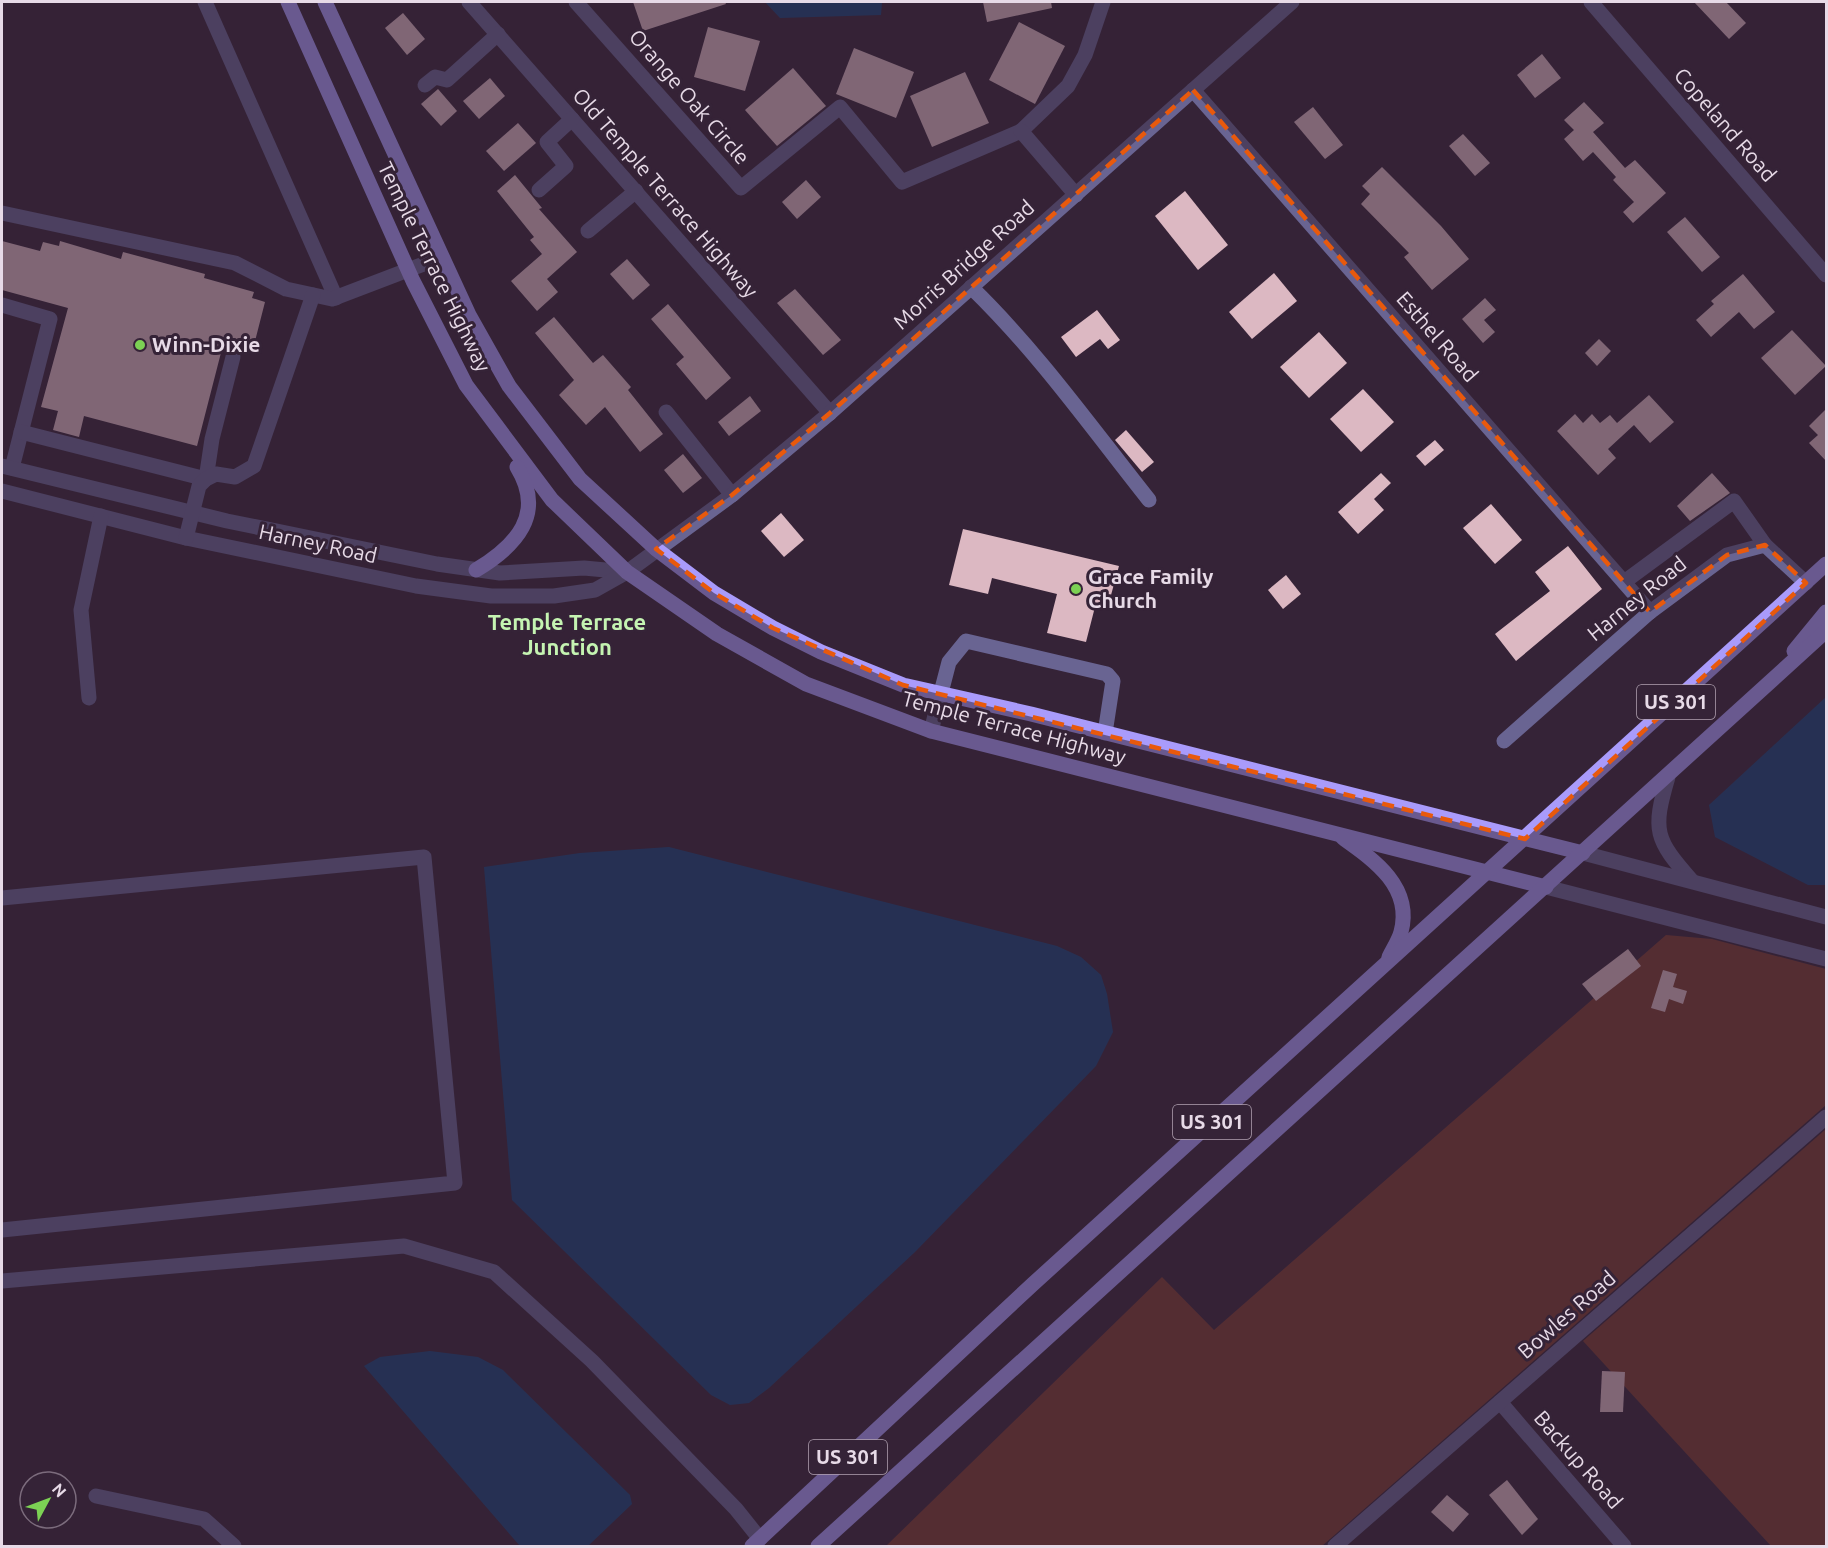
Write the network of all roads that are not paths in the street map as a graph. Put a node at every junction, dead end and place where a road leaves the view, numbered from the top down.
1 (205, 2) edge
2 (288, 2) edge
3 (325, 2) edge
4 (469, 2) edge
5 (576, 2) edge
6 (1103, 2) edge
7 (1292, 2) edge
8 (1591, 2) edge
9 (498, 34) junction
10 (425, 85) dead end
11 (1193, 90) junction
12 (572, 119) junction
13 (1021, 132) junction
14 (539, 190) dead end
15 (636, 191) junction
16 (1076, 195) junction
17 (2, 213) edge
18 (588, 231) dead end
19 (442, 257) junction
20 (408, 269) junction
21 (1827, 275) edge
22 (971, 287) junction
23 (313, 295) junction
24 (336, 298) junction
25 (2, 304) edge
26 (233, 357) dead end
27 (466, 385) junction
28 (666, 412) dead end
29 (830, 412) junction
30 (21, 432) junction
31 (7, 467) edge
32 (206, 479) junction
33 (2, 491) edge
34 (732, 495) junction
35 (1149, 500) dead end
36 (193, 512) junction
37 (101, 516) junction
38 (186, 538) junction
39 (1766, 545) junction
40 (656, 549) junction
41 (1827, 564) edge
42 (476, 570) junction
43 (627, 572) junction
44 (1624, 582) junction
45 (1806, 584) junction
46 (1650, 612) junction
47 (1827, 612) edge
48 (1827, 631) edge
49 (940, 693) junction
50 (89, 698) dead end
51 (1751, 701) junction
52 (931, 731) junction
53 (1105, 732) junction
54 (1504, 741) dead end
55 (1668, 777) junction
56 (1336, 833) junction
57 (1525, 839) junction
58 (1584, 853) junction
59 (1489, 871) junction
60 (1692, 881) junction
61 (1546, 887) junction
62 (2, 897) edge
63 (1827, 917) edge
64 (1827, 959) edge
65 (1386, 963) junction
66 (1827, 1117) edge
67 (2, 1230) edge
68 (2, 1281) edge
69 (1500, 1402) junction
70 (96, 1496) dead end
71 (756, 1544) edge
72 (234, 1546) edge
73 (818, 1546) edge
74 (1335, 1546) edge
75 (1624, 1546) edge

1 - 24 street
2 - 20 main road, Temple Terrace Highway
3 - 19 main road, Temple Terrace Highway
4 - 9 street, Old Temple Terrace Highway
5 - 13 street, Orange Oak Circle
6 - 13 street, Orange Oak Circle
7 - 11 street, Morris Bridge Road
8 - 21 street, Copeland Road
9 - 10 street
9 - 12 street, Old Temple Terrace Highway
11 - 16 street, Morris Bridge Road
11 - 44 street, Esthel Road
12 - 14 street
12 - 15 street, Old Temple Terrace Highway
13 - 16 street
15 - 18 street
15 - 29 street, Old Temple Terrace Highway
16 - 22 street, Morris Bridge Road
17 - 23 street
19 - 20 street
19 - 40 main road, Temple Terrace Highway
20 - 24 street
20 - 27 main road, Temple Terrace Highway
22 - 29 street, Morris Bridge Road
22 - 35 street
23 - 24 street
23 - 32 street
25 - 30 street
26 - 32 street
27 - 42 main road
27 - 43 main road, Temple Terrace Highway
28 - 34 street
29 - 34 street, Morris Bridge Road
30 - 31 street
30 - 32 street
31 - 36 street, Harney Road
32 - 36 street
33 - 37 street, Harney Road
34 - 40 street, Morris Bridge Road
36 - 38 street
36 - 42 street, Harney Road
37 - 38 street, Harney Road
37 - 50 street
38 - 43 street, Harney Road
39 - 44 street
39 - 45 street
39 - 46 street, Harney Road
40 - 43 street, Harney Road
40 - 49 main road, Temple Terrace Highway
41 - 45 main road, US 301
42 - 43 street, Harney Road
43 - 52 main road, Temple Terrace Highway
44 - 46 street, Esthel Road
45 - 57 main road, US 301
46 - 54 street, Harney Road
47 - 51 main road
48 - 51 main road, US 301
49 - 52 street
49 - 53 main road, Temple Terrace Highway
49 - 53 street
51 - 55 main road, US 301
52 - 56 main road, Temple Terrace Highway
53 - 57 main road, Temple Terrace Highway
55 - 58 main road, US 301
55 - 60 street
56 - 59 main road, Temple Terrace Highway
56 - 65 main road
57 - 58 main road, Temple Terrace Highway
57 - 59 main road, US 301
58 - 60 street
58 - 61 main road, US 301
59 - 61 main road, Temple Terrace Highway
59 - 65 main road, US 301
60 - 63 street
61 - 64 street
61 - 73 main road, US 301
62 - 67 street
65 - 71 main road, US 301
66 - 69 street, Bowles Road
68 - 71 street
69 - 74 street, Bowles Road
69 - 75 street, Backup Road
70 - 72 street

